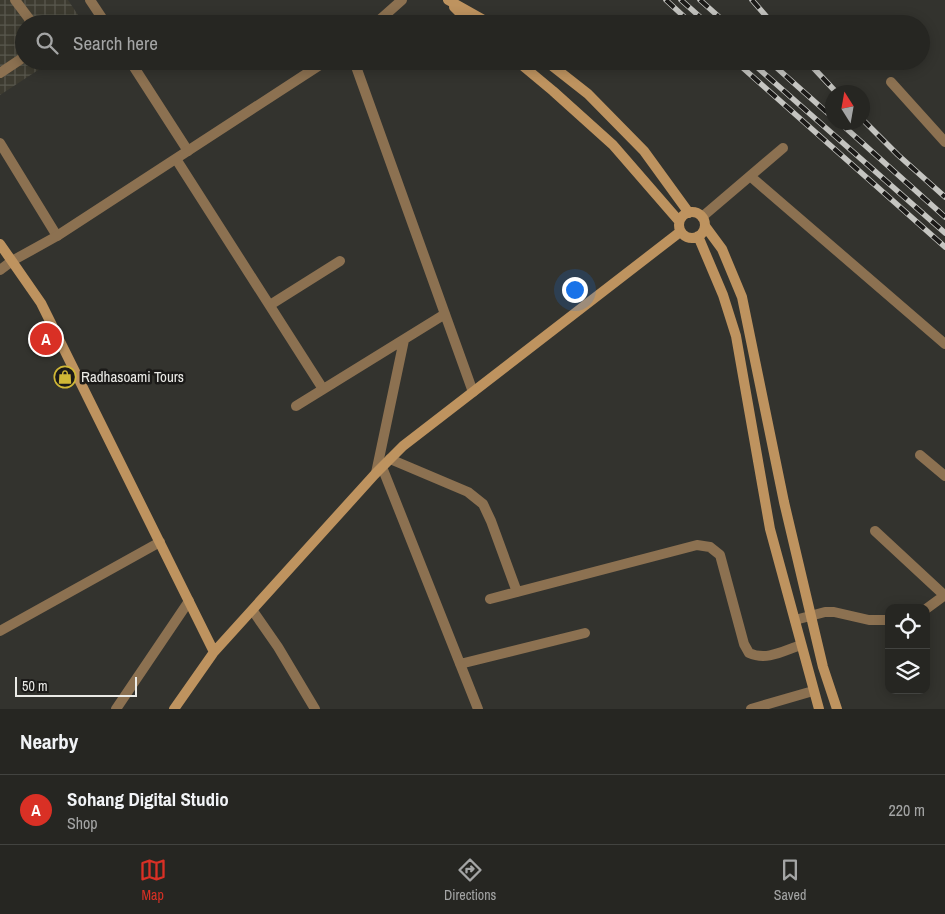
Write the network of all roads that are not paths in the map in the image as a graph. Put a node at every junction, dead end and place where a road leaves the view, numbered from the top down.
1 (15, 0) edge
2 (90, 0) edge
3 (402, 0) edge
4 (447, 0) edge
5 (26, 15) edge
6 (100, 15) edge
7 (384, 15) edge
8 (462, 15) edge
9 (474, 15) edge
10 (15, 64) edge
11 (136, 70) edge
12 (312, 70) edge
13 (357, 70) edge
14 (528, 70) edge
15 (557, 70) edge
16 (0, 73) edge
17 (891, 82) dead end
18 (945, 142) edge
19 (0, 143) edge
20 (783, 148) dead end
21 (188, 151) junction
22 (176, 159) junction
23 (750, 176) junction
24 (689, 212) junction
25 (703, 221) junction
26 (680, 227) junction
27 (57, 236) junction
28 (698, 236) junction
29 (0, 244) edge
30 (12, 261) junction
31 (340, 262) dead end
32 (0, 270) edge
33 (270, 305) junction
34 (445, 314) junction
35 (404, 340) junction
36 (945, 344) edge
37 (323, 389) junction
38 (473, 392) junction
39 (296, 406) dead end
40 (920, 456) dead end
41 (390, 459) junction
42 (379, 470) junction
43 (945, 476) edge
44 (875, 531) dead end
45 (160, 542) junction
46 (517, 592) junction
47 (945, 595) edge
48 (490, 600) dead end
49 (189, 601) junction
50 (930, 606) edge
51 (252, 611) junction
52 (811, 616) junction
53 (795, 620) junction
54 (885, 620) edge
55 (0, 631) edge
56 (585, 633) dead end
57 (801, 645) junction
58 (214, 652) junction
59 (460, 664) junction
60 (813, 691) junction
61 (177, 707) edge
62 (116, 709) edge
63 (315, 709) edge
64 (478, 709) edge
65 (751, 709) edge
66 (819, 709) edge
67 (837, 709) edge

1 - 5 street
2 - 6 street
3 - 7 street
4 - 8 street
4 - 9 street
10 - 16 street
11 - 21 street
12 - 21 street
13 - 34 street
14 - 26 street
15 - 24 street
17 - 18 street
19 - 27 street
20 - 23 street
21 - 22 street
22 - 27 street
22 - 33 street
23 - 25 street
23 - 36 street
24 - 25 street
24 - 26 street
25 - 28 street
25 - 52 street
26 - 28 street
26 - 38 street
27 - 30 street
28 - 53 street
29 - 30 street
30 - 32 street
30 - 45 street
31 - 33 street
33 - 37 street
34 - 35 street
34 - 38 street
35 - 37 street
35 - 42 street
37 - 39 street
38 - 41 street
40 - 43 street
41 - 42 street
41 - 46 street
42 - 51 street
42 - 59 street
44 - 47 street
45 - 49 street
45 - 55 street
46 - 48 street
46 - 57 street
47 - 50 street
49 - 58 street
49 - 62 street
51 - 58 street
51 - 63 street
52 - 53 street
52 - 54 street
52 - 67 street
53 - 57 street
56 - 59 street
57 - 60 street
58 - 61 street
59 - 64 street
60 - 65 street
60 - 66 street

